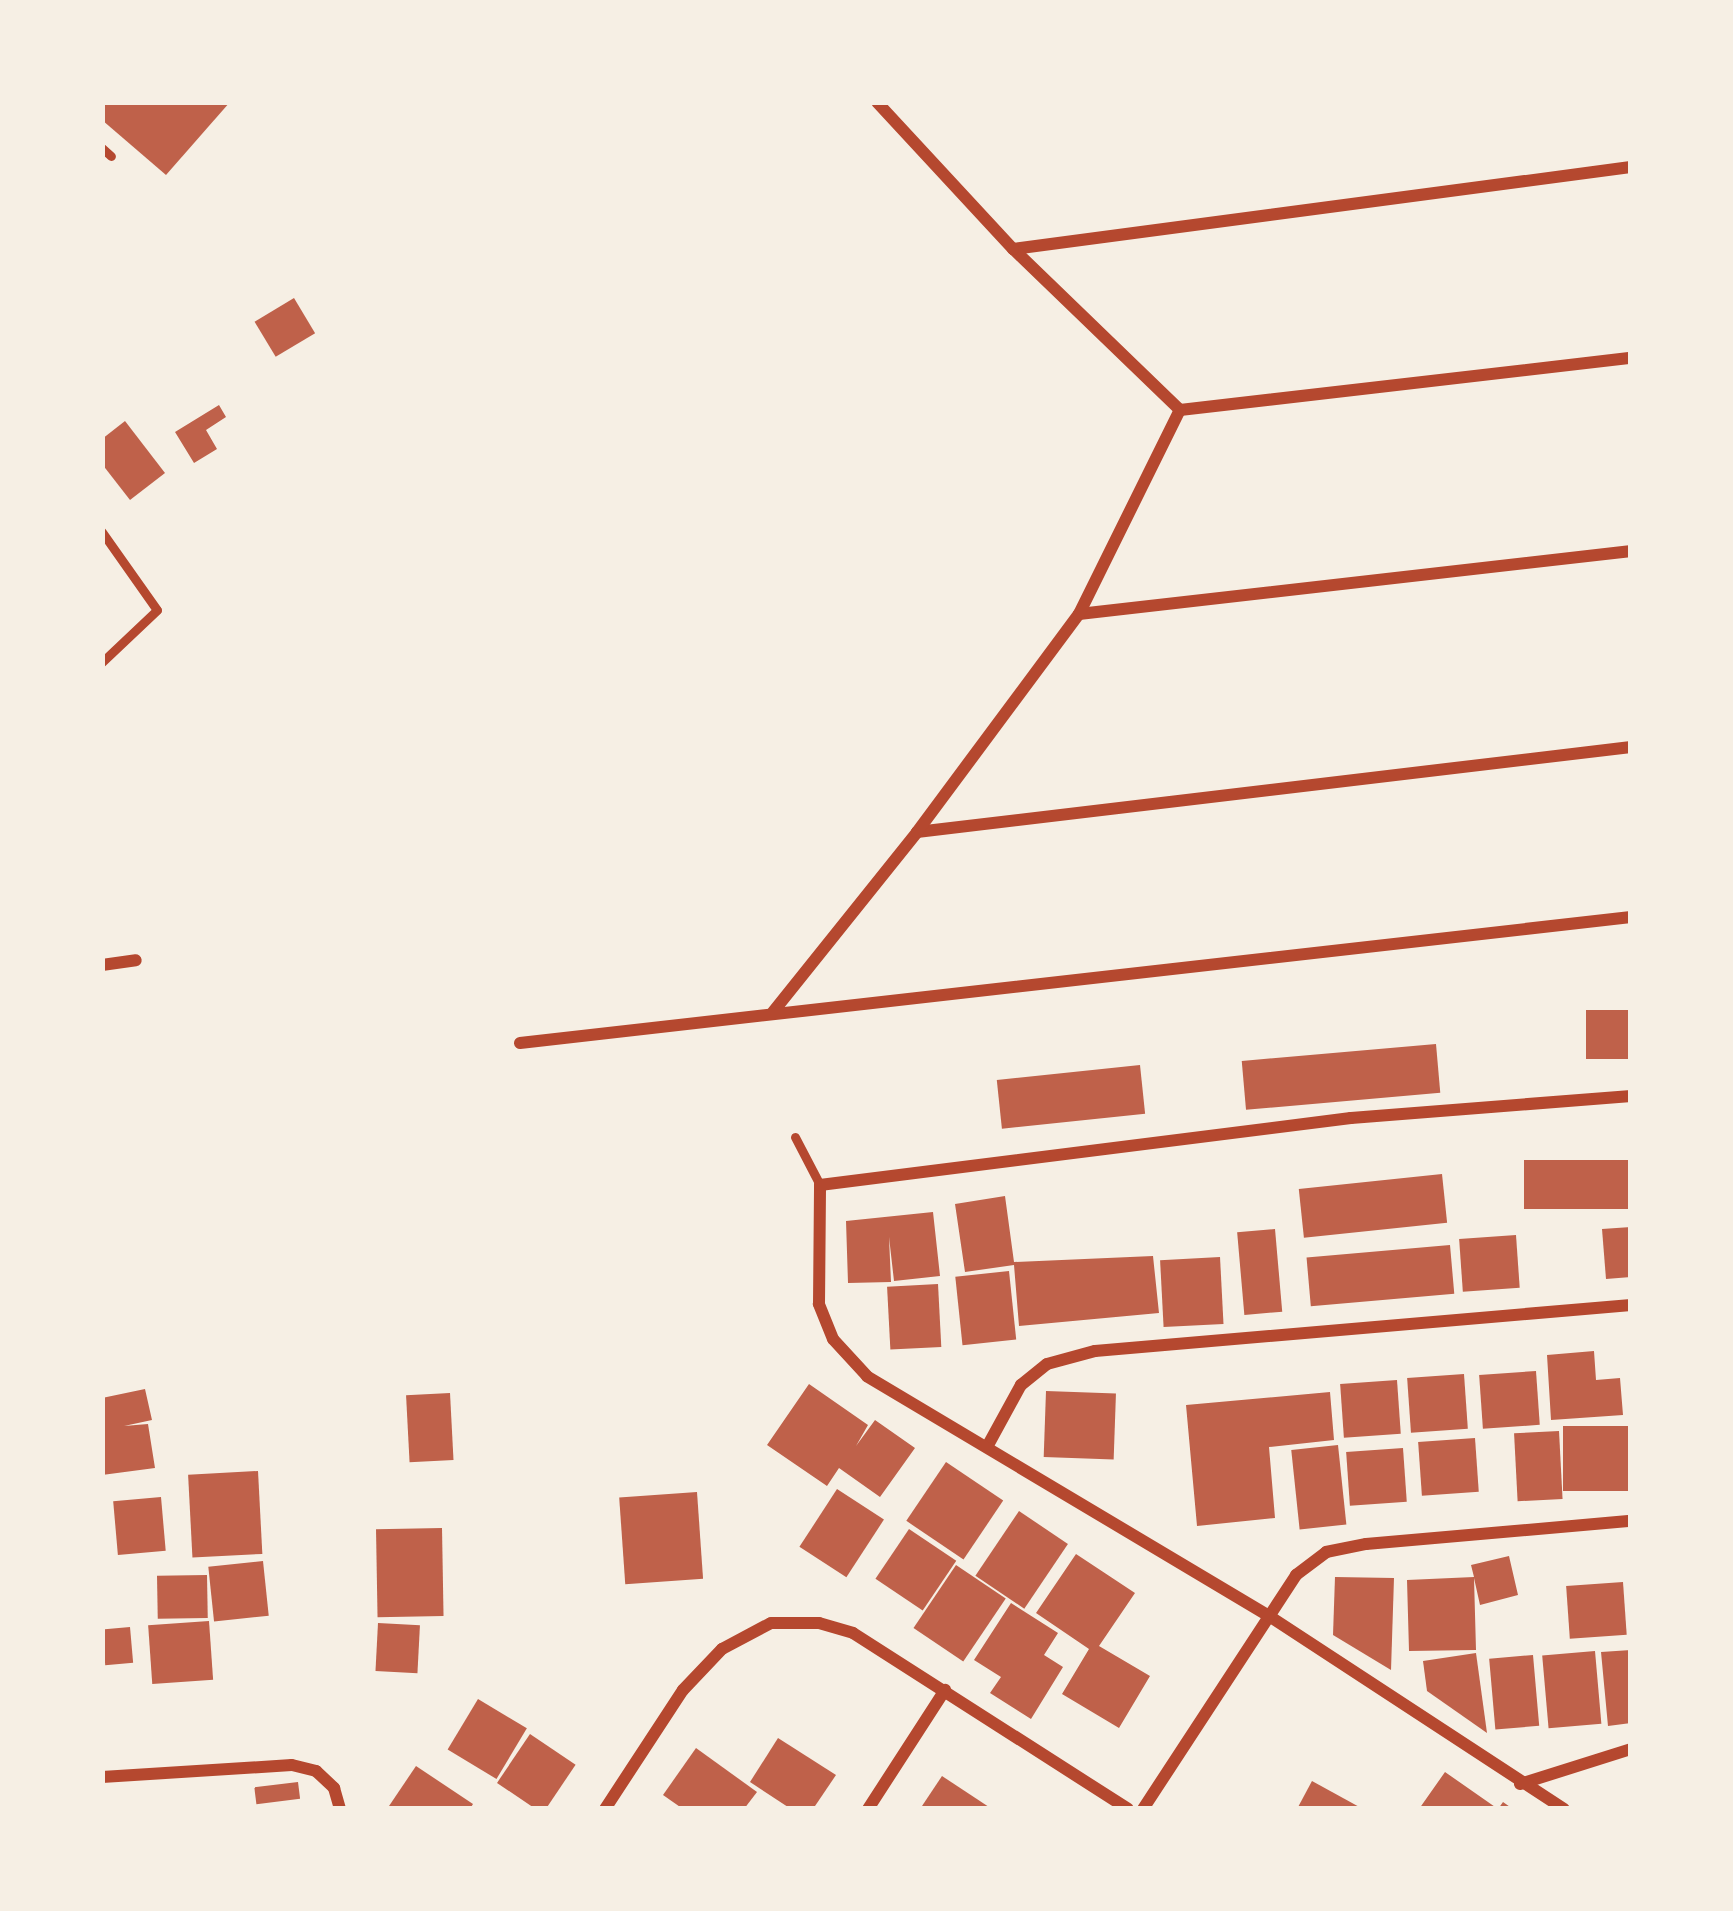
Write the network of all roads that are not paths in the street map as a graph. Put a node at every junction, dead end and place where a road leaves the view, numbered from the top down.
1 (877, 102) edge
2 (1631, 167) edge
3 (1013, 248) junction
4 (1631, 358) edge
5 (1180, 410) junction
6 (102, 532) edge
7 (1631, 551) edge
8 (1079, 614) junction
9 (102, 662) edge
10 (1631, 748) edge
11 (917, 832) junction
12 (1631, 917) edge
13 (136, 960) dead end
14 (102, 965) edge
15 (773, 1012) junction
16 (520, 1043) dead end
17 (1631, 1096) edge
18 (795, 1137) dead end
19 (820, 1185) junction
20 (1631, 1305) edge
21 (987, 1447) junction
22 (1631, 1521) edge
23 (1269, 1616) junction
24 (945, 1690) junction
25 (1631, 1749) edge
26 (102, 1777) edge
27 (1520, 1784) junction
28 (340, 1809) edge
29 (605, 1809) edge
30 (868, 1809) edge
31 (1128, 1809) edge
32 (1144, 1809) edge
33 (1564, 1809) edge

1 - 3 street
2 - 3 street
3 - 5 street
4 - 5 street
5 - 8 street
6 - 9 lane
7 - 8 street
8 - 11 street
10 - 11 street
11 - 15 street
12 - 15 street
13 - 14 street
15 - 16 street
17 - 19 street
18 - 19 lane
19 - 21 street
20 - 21 street
21 - 23 street
22 - 23 street
23 - 27 street
23 - 32 street
24 - 29 street
24 - 30 street
24 - 31 street
25 - 27 street
26 - 28 street
27 - 33 street

